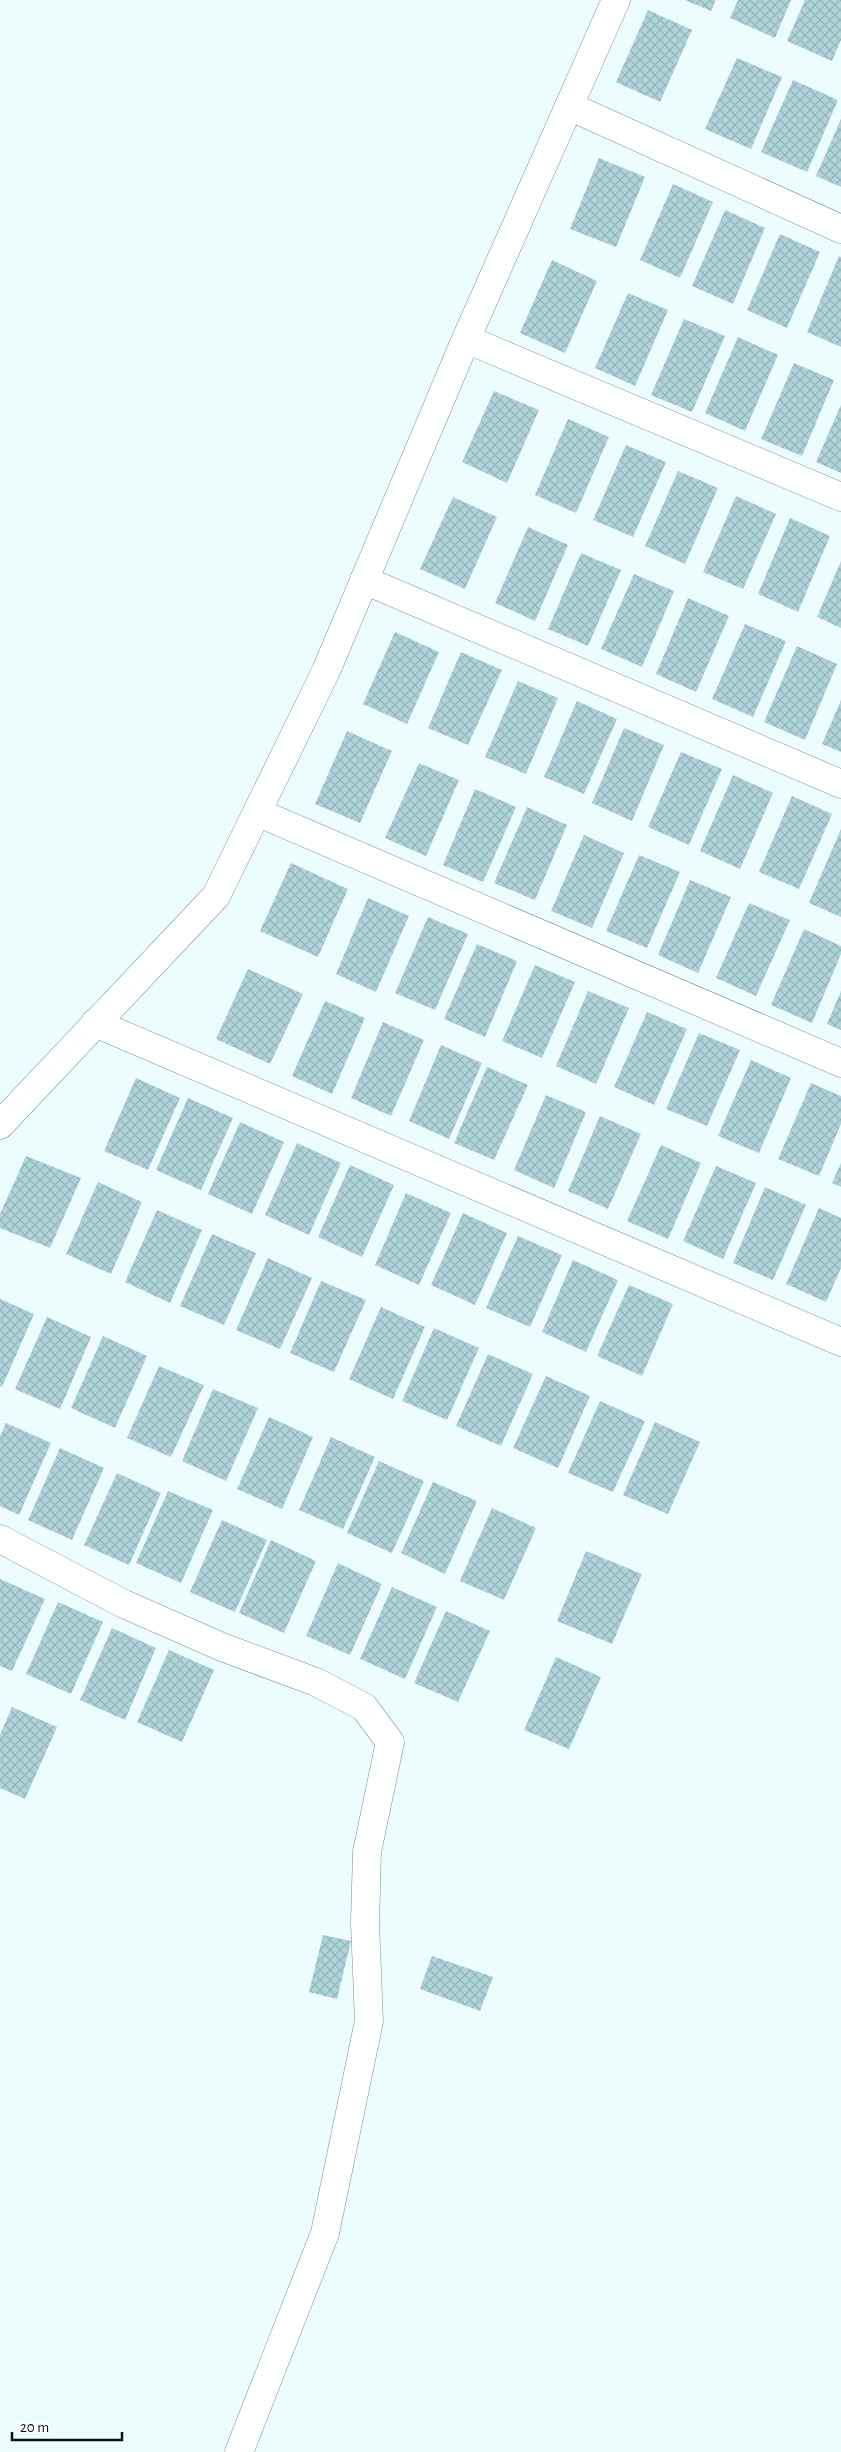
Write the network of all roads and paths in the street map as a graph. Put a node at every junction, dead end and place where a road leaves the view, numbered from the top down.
1 (616, 0) edge
2 (569, 106) junction
3 (841, 229) edge
4 (466, 340) junction
5 (841, 497) edge
6 (364, 580) junction
7 (841, 784) edge
8 (257, 812) junction
9 (95, 1024) junction
10 (841, 1063) edge
11 (0, 1125) edge
12 (841, 1342) edge
13 (0, 1539) edge
14 (239, 2452) edge

1 - 2 street
2 - 3 street
2 - 4 street
4 - 5 street
4 - 6 street
6 - 7 street
6 - 8 street
8 - 9 street
8 - 10 street
9 - 11 street
9 - 12 street
13 - 14 street

